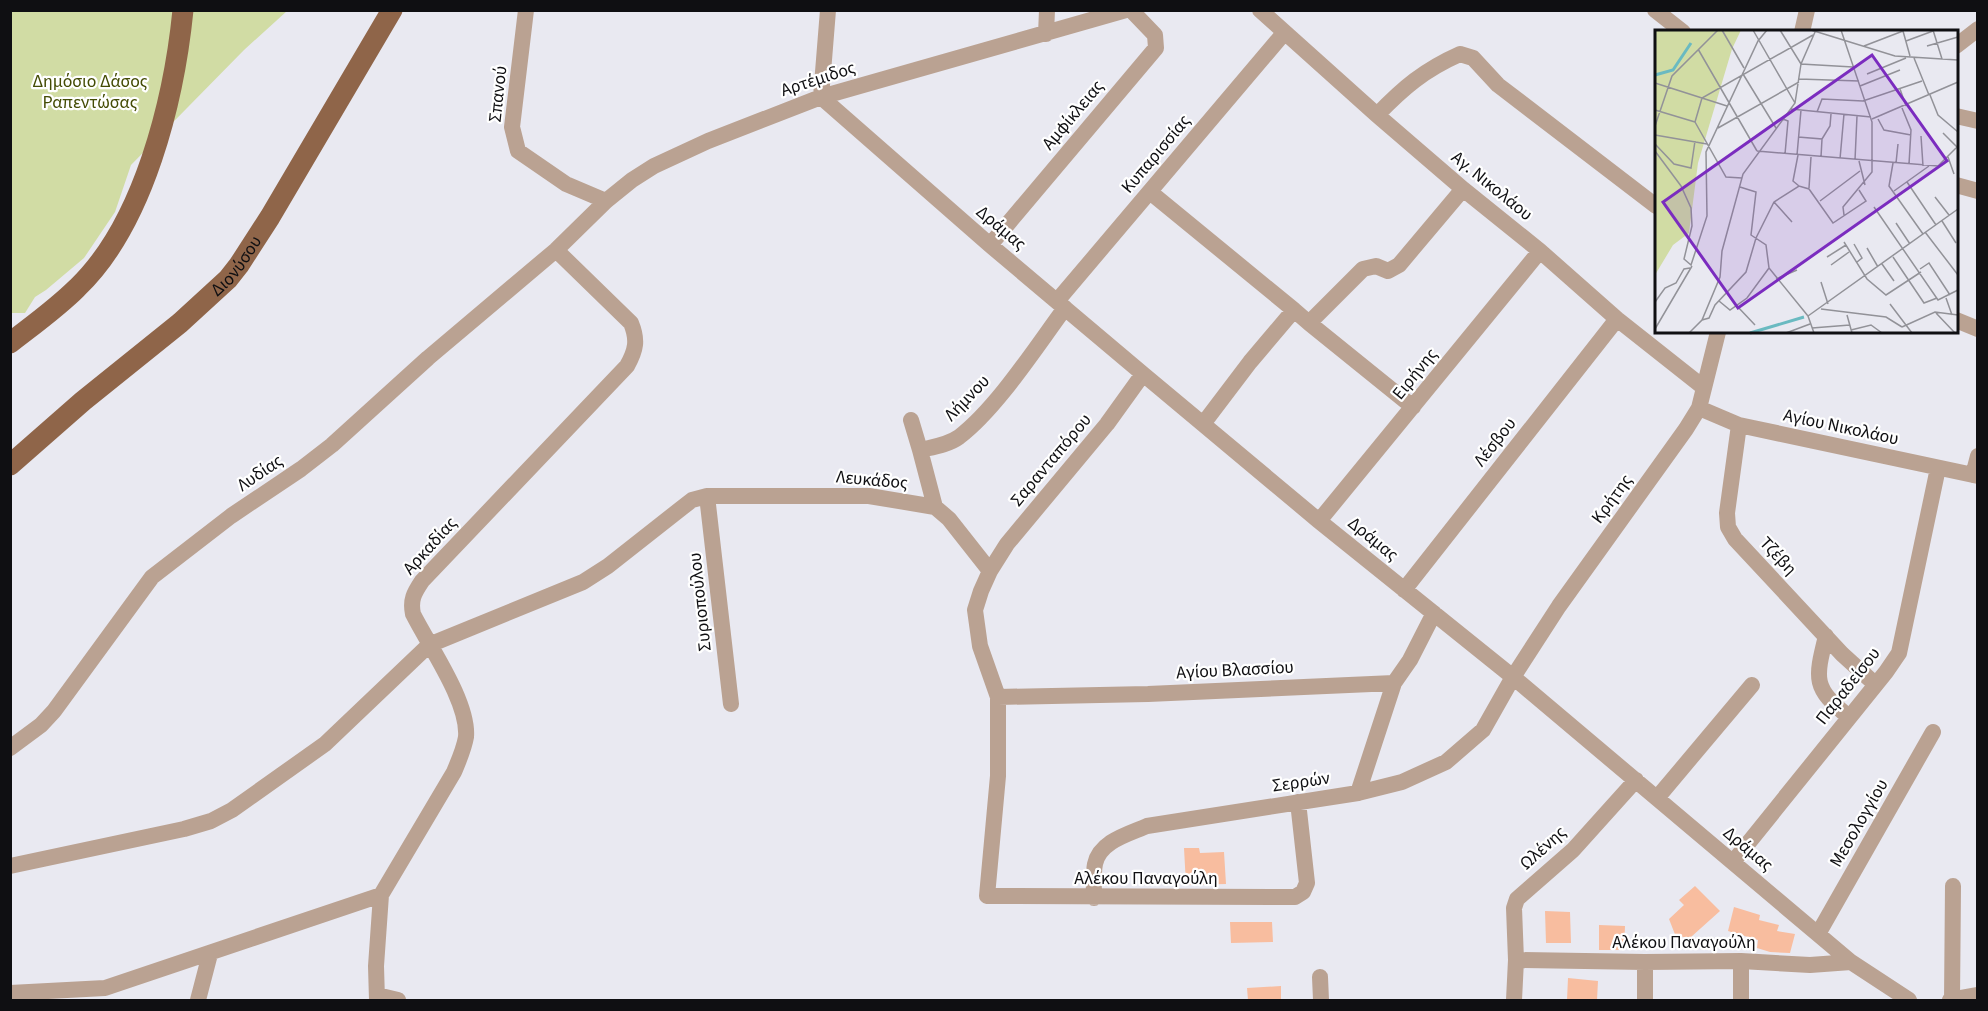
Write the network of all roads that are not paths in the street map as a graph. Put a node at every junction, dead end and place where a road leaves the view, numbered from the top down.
1 (183, 10) edge
2 (392, 10) edge
3 (526, 10) edge
4 (828, 10) edge
5 (1047, 10) edge
6 (1128, 10) edge
7 (1260, 10) edge
8 (1655, 10) edge
9 (1807, 10) edge
10 (1977, 29) edge
11 (1680, 30) edge
12 (1802, 30) edge
13 (1284, 33) junction
14 (1046, 34) junction
15 (1958, 44) edge
16 (821, 97) junction
17 (1377, 115) junction
18 (1958, 116) edge
19 (1977, 121) edge
20 (1958, 186) edge
21 (1463, 189) junction
22 (1977, 191) edge
23 (1150, 192) junction
24 (606, 201) junction
25 (1655, 205) edge
26 (990, 244) junction
27 (556, 250) junction
28 (1540, 251) junction
29 (1061, 304) junction
30 (1294, 310) junction
31 (1617, 319) junction
32 (1958, 321) edge
33 (1309, 323) junction
34 (1977, 329) edge
35 (1718, 333) edge
36 (10, 343) edge
37 (1143, 374) junction
38 (1703, 387) junction
39 (1413, 407) junction
40 (1699, 408) junction
41 (911, 420) dead end
42 (1203, 424) junction
43 (1739, 424) junction
44 (920, 450) junction
45 (1977, 456) edge
46 (10, 465) edge
47 (1938, 468) junction
48 (1975, 475) edge
49 (707, 496) junction
50 (935, 507) junction
51 (1319, 520) junction
52 (990, 571) junction
53 (1404, 590) junction
54 (1434, 614) junction
55 (1826, 636) junction
56 (429, 645) junction
57 (1513, 677) junction
58 (1394, 683) junction
59 (1875, 684) junction
60 (1752, 685) dead end
61 (998, 697) junction
62 (730, 704) dead end
63 (1849, 717) junction
64 (1933, 732) dead end
65 (10, 748) edge
66 (1636, 780) junction
67 (1358, 794) junction
68 (1657, 798) junction
69 (1298, 802) junction
70 (1733, 862) junction
71 (10, 866) edge
72 (1953, 886) dead end
73 (381, 896) junction
74 (1094, 898) junction
75 (1818, 934) junction
76 (210, 954) junction
77 (1516, 960) junction
78 (1741, 961) junction
79 (1645, 962) junction
80 (1851, 962) junction
81 (1320, 977) dead end
82 (10, 993) edge
83 (1977, 995) edge
84 (377, 998) edge
85 (198, 1000) edge
86 (398, 1000) edge
87 (1321, 1000) edge
88 (1514, 1000) edge
89 (1645, 1000) edge
90 (1741, 1000) edge
91 (1910, 1000) edge
92 (1951, 1000) edge

1 - 36 main road
2 - 46 main road, Διονύσου
3 - 24 street, Σπανού
4 - 16 street
5 - 14 street
6 - 14 street, Αρτέμιδος
6 - 26 street, Αμφίκλειας
7 - 13 street, Αγ. Νικολάου
8 - 11 street
9 - 12 street
10 - 15 street
13 - 17 street, Αγ. Νικολάου
13 - 23 street, Κυπαρισσίας
14 - 16 street, Αρτέμιδος
16 - 24 street, Αρτέμιδος
16 - 26 street, Δράμας
17 - 21 street, Αγ. Νικολάου
17 - 25 street
18 - 19 street
20 - 22 street
21 - 28 street, Αγ. Νικολάου
21 - 33 street
23 - 29 street, Κυπαρισσίας
23 - 30 street
24 - 27 street, Αρτέμιδος
26 - 29 street, Δράμας
27 - 56 street, Αρκαδίας
27 - 65 street, Λυδίας
28 - 31 street, Αγ. Νικολάου
28 - 39 street, Ειρήνης
29 - 37 street, Δράμας
29 - 44 street, Λήμνου
30 - 33 street
30 - 42 street
31 - 38 street, Αγ. Νικολάου
31 - 53 street, Λέσβου
32 - 34 street
33 - 39 street
35 - 38 street, Κρήτης
37 - 42 street, Δράμας
37 - 52 street, Σαρανταπόρου
38 - 40 street, Κρήτης
39 - 51 street, Ειρήνης
40 - 43 street, Αγίου Νικολάου
40 - 57 street, Κρήτης
41 - 44 street
42 - 51 street, Δράμας
43 - 47 street, Αγίου Νικολάου
43 - 55 street, Τζέβη
44 - 50 street
45 - 48 street
47 - 48 street, Αγίου Νικολάου
47 - 59 street, Παραδείσου
49 - 50 street, Λευκάδος
49 - 56 street, Λευκάδος
49 - 62 street, Συριοπούλου
50 - 52 street
51 - 53 street, Δράμας
52 - 61 street
53 - 54 street, Δράμας
54 - 57 street, Δράμας
54 - 58 street
55 - 59 street, Τζέβη
55 - 63 street
56 - 71 street
56 - 73 street, Αρκαδίας
57 - 66 street, Δράμας
57 - 67 street, Σερρών
58 - 61 street, Αγίου Βλασσίου
58 - 67 street
59 - 63 street, Παραδείσου
60 - 68 street
61 - 74 street, Αλέκου Παναγούλη
63 - 70 street, Παραδείσου
64 - 75 street, Μεσολογγίου
66 - 68 street, Δράμας
66 - 77 street, Ωλένης
67 - 69 street, Σερρών
68 - 70 street, Δράμας
69 - 74 street, Σερρών
69 - 74 street, Αλέκου Παναγούλη
70 - 75 street, Δράμας
72 - 92 street
73 - 76 street
73 - 84 street, Αρκαδίας
75 - 80 street, Δράμας
76 - 82 street
76 - 85 street
77 - 79 street, Αλέκου Παναγούλη
77 - 88 street, Ωλένης
78 - 79 street, Αλέκου Παναγούλη
78 - 80 street, Αλέκου Παναγούλη
78 - 90 street
79 - 89 street
80 - 91 street, Δράμας
81 - 87 street
83 - 92 street
84 - 86 street

